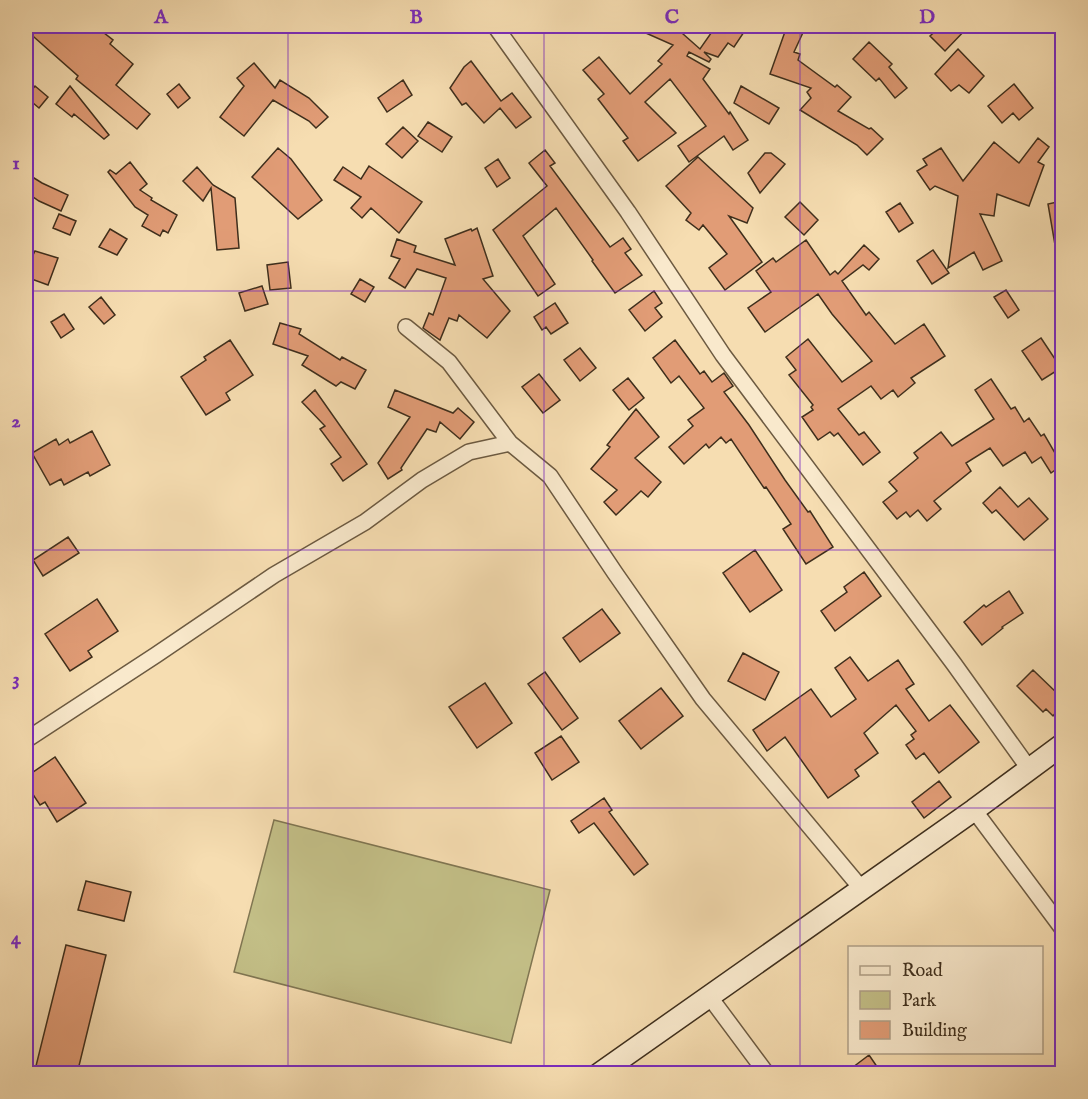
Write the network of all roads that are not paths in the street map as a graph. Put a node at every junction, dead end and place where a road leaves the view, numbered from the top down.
1 (495, 26) edge
2 (406, 327) dead end
3 (510, 442) junction
4 (26, 740) edge
5 (1062, 745) edge
6 (1030, 770) junction
7 (974, 810) junction
8 (861, 888) junction
9 (1062, 928) edge
10 (710, 996) junction
11 (599, 1074) edge
12 (767, 1074) edge

1 - 6 street
2 - 3 street
3 - 4 street
3 - 8 street
5 - 6 main road
6 - 7 main road
7 - 8 main road
7 - 9 street
8 - 10 main road
10 - 11 main road
10 - 12 street

